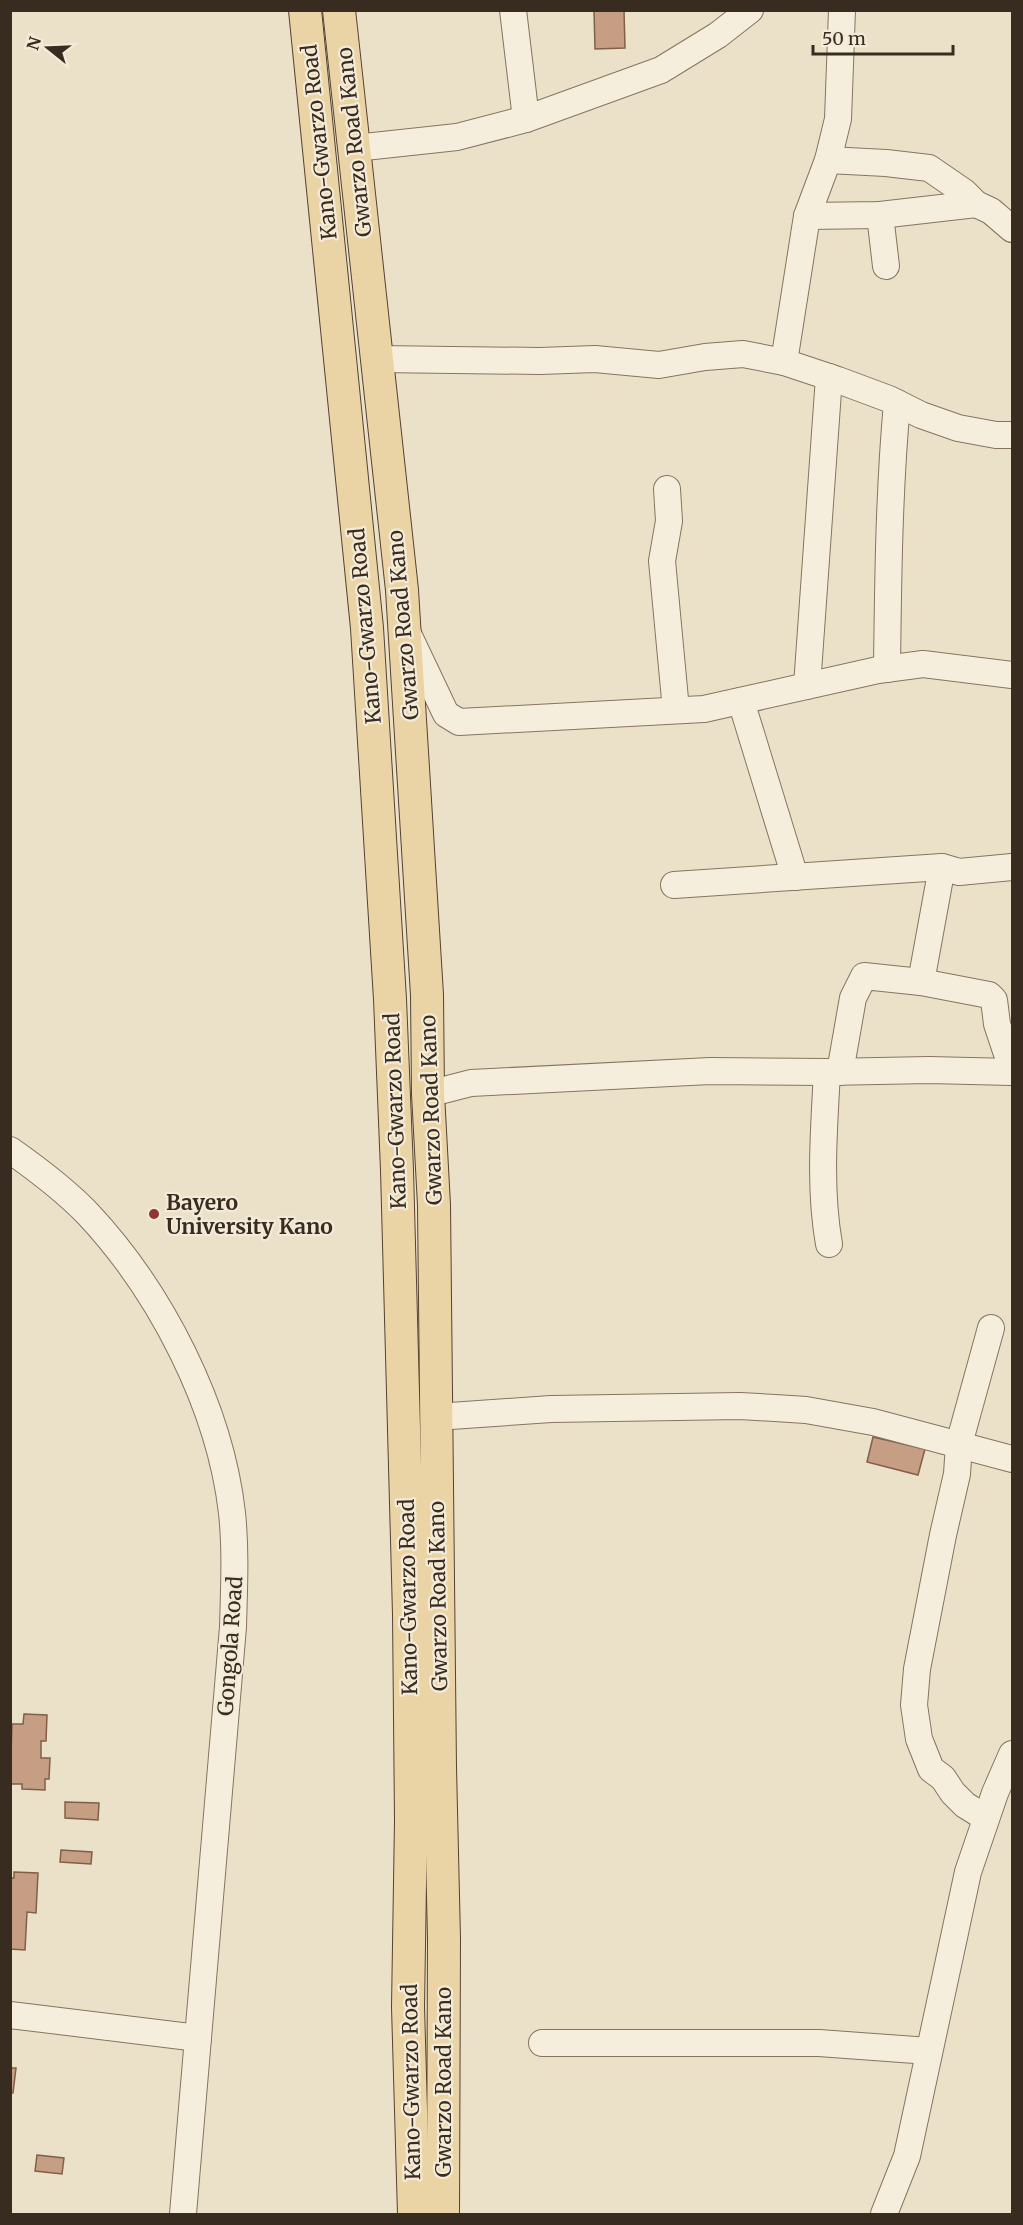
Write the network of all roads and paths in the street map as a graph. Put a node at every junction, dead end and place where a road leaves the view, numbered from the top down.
1 (305, 10) edge
2 (339, 10) edge
3 (513, 10) edge
4 (750, 10) edge
5 (842, 10) edge
6 (526, 119) junction
7 (355, 148) junction
8 (828, 160) junction
9 (976, 204) junction
10 (880, 215) junction
11 (807, 216) junction
12 (1012, 229) edge
13 (886, 266) dead end
14 (377, 359) junction
15 (784, 362) junction
16 (829, 377) junction
17 (897, 403) junction
18 (1012, 435) edge
19 (667, 489) dead end
20 (405, 628) junction
21 (887, 669) junction
22 (1012, 675) edge
23 (807, 686) junction
24 (741, 700) junction
25 (676, 710) junction
26 (942, 867) junction
27 (1012, 867) edge
28 (795, 877) junction
29 (674, 885) dead end
30 (921, 982) junction
31 (1012, 1070) edge
32 (834, 1072) junction
33 (428, 1094) junction
34 (10, 1150) edge
35 (829, 1244) dead end
36 (991, 1328) dead end
37 (436, 1418) junction
38 (959, 1444) junction
39 (1012, 1459) edge
40 (1012, 1754) edge
41 (986, 1818) junction
42 (10, 2015) edge
43 (198, 2038) junction
44 (542, 2043) dead end
45 (929, 2050) junction
46 (183, 2214) edge
47 (414, 2214) edge
48 (443, 2214) edge
49 (887, 2214) edge

1 - 47 main road, Kano-Gwarzo Road
2 - 7 main road, Gwarzo Road Kano
3 - 6 street
4 - 6 street
5 - 8 street
6 - 7 street
7 - 14 main road, Gwarzo Road Kano
8 - 9 street
8 - 11 street
9 - 10 street
9 - 12 street
10 - 11 street
10 - 13 street
11 - 15 street
14 - 15 street
14 - 20 main road, Gwarzo Road Kano
15 - 16 street
16 - 17 street
16 - 23 street
17 - 18 street
17 - 21 street
19 - 25 street
20 - 25 street
20 - 33 main road, Gwarzo Road Kano
21 - 22 street
21 - 23 street
23 - 24 street
24 - 25 street
24 - 28 street
26 - 27 street
26 - 28 street
26 - 30 street
28 - 29 street
30 - 31 street
30 - 32 street
31 - 32 street
32 - 33 street
32 - 35 street
33 - 37 main road, Gwarzo Road Kano
34 - 43 street, Gongola Road
36 - 38 street
37 - 38 street
37 - 48 main road, Gwarzo Road Kano
38 - 39 street
38 - 41 street
40 - 41 street
41 - 45 street
42 - 43 street
43 - 46 street, Gongola Road
44 - 45 street
45 - 49 street

